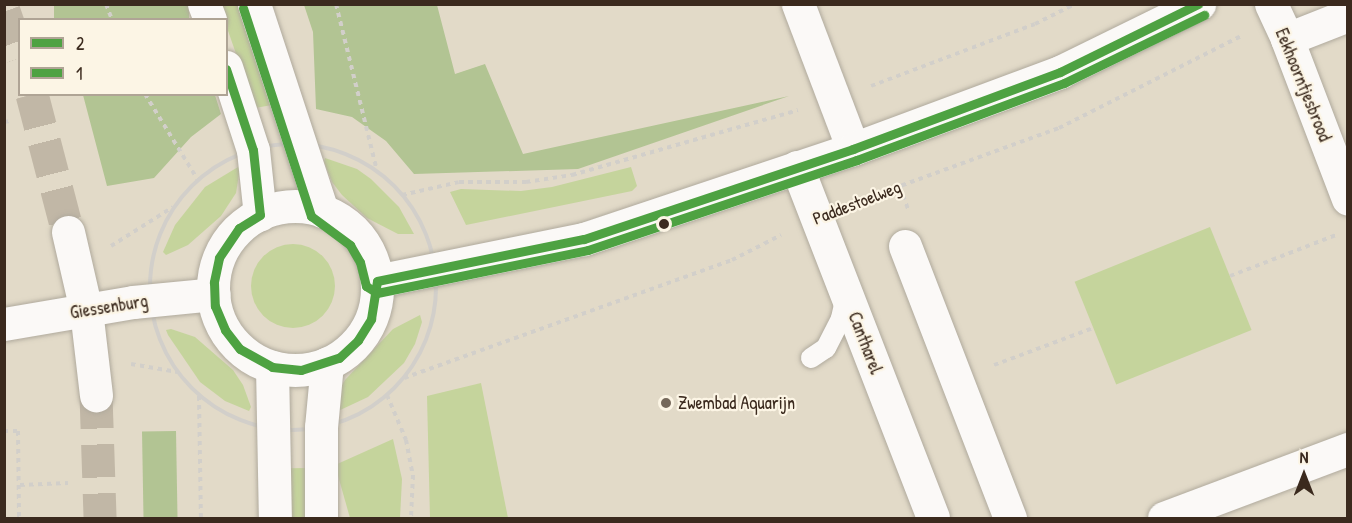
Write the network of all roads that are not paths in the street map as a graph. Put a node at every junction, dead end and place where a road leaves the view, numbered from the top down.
1 (254, 4) edge
2 (798, 4) edge
3 (1199, 4) edge
4 (1347, 15) edge
5 (1278, 21) edge
6 (228, 73) edge
7 (853, 149) junction
8 (797, 167) junction
9 (1347, 199) edge
10 (322, 211) junction
11 (260, 214) junction
12 (68, 232) tunnel mouth
13 (905, 246) dead end
14 (377, 281) junction
15 (214, 294) junction
16 (846, 295) junction
17 (86, 310) junction
18 (4, 324) edge
19 (811, 358) dead end
20 (327, 363) junction
21 (273, 367) junction
22 (96, 396) tunnel mouth
23 (1347, 449) edge
24 (274, 519) edge
25 (321, 519) edge
26 (933, 519) edge
27 (1010, 519) edge
28 (1164, 519) edge

1 - 10 street
2 - 7 street
3 - 7 street
4 - 5 street
5 - 9 street, Eekhoorntjesbrood
6 - 11 street
7 - 8 street
8 - 14 street
8 - 16 street, Cantharel
10 - 11 street
10 - 14 street
11 - 15 street
12 - 17 street
13 - 27 street
14 - 20 street
15 - 17 street, Giessenburg
15 - 21 street
16 - 19 lane
16 - 26 street, Cantharel
17 - 18 street, Giessenburg
17 - 22 street
20 - 21 street
20 - 25 street
21 - 24 street
23 - 28 street

